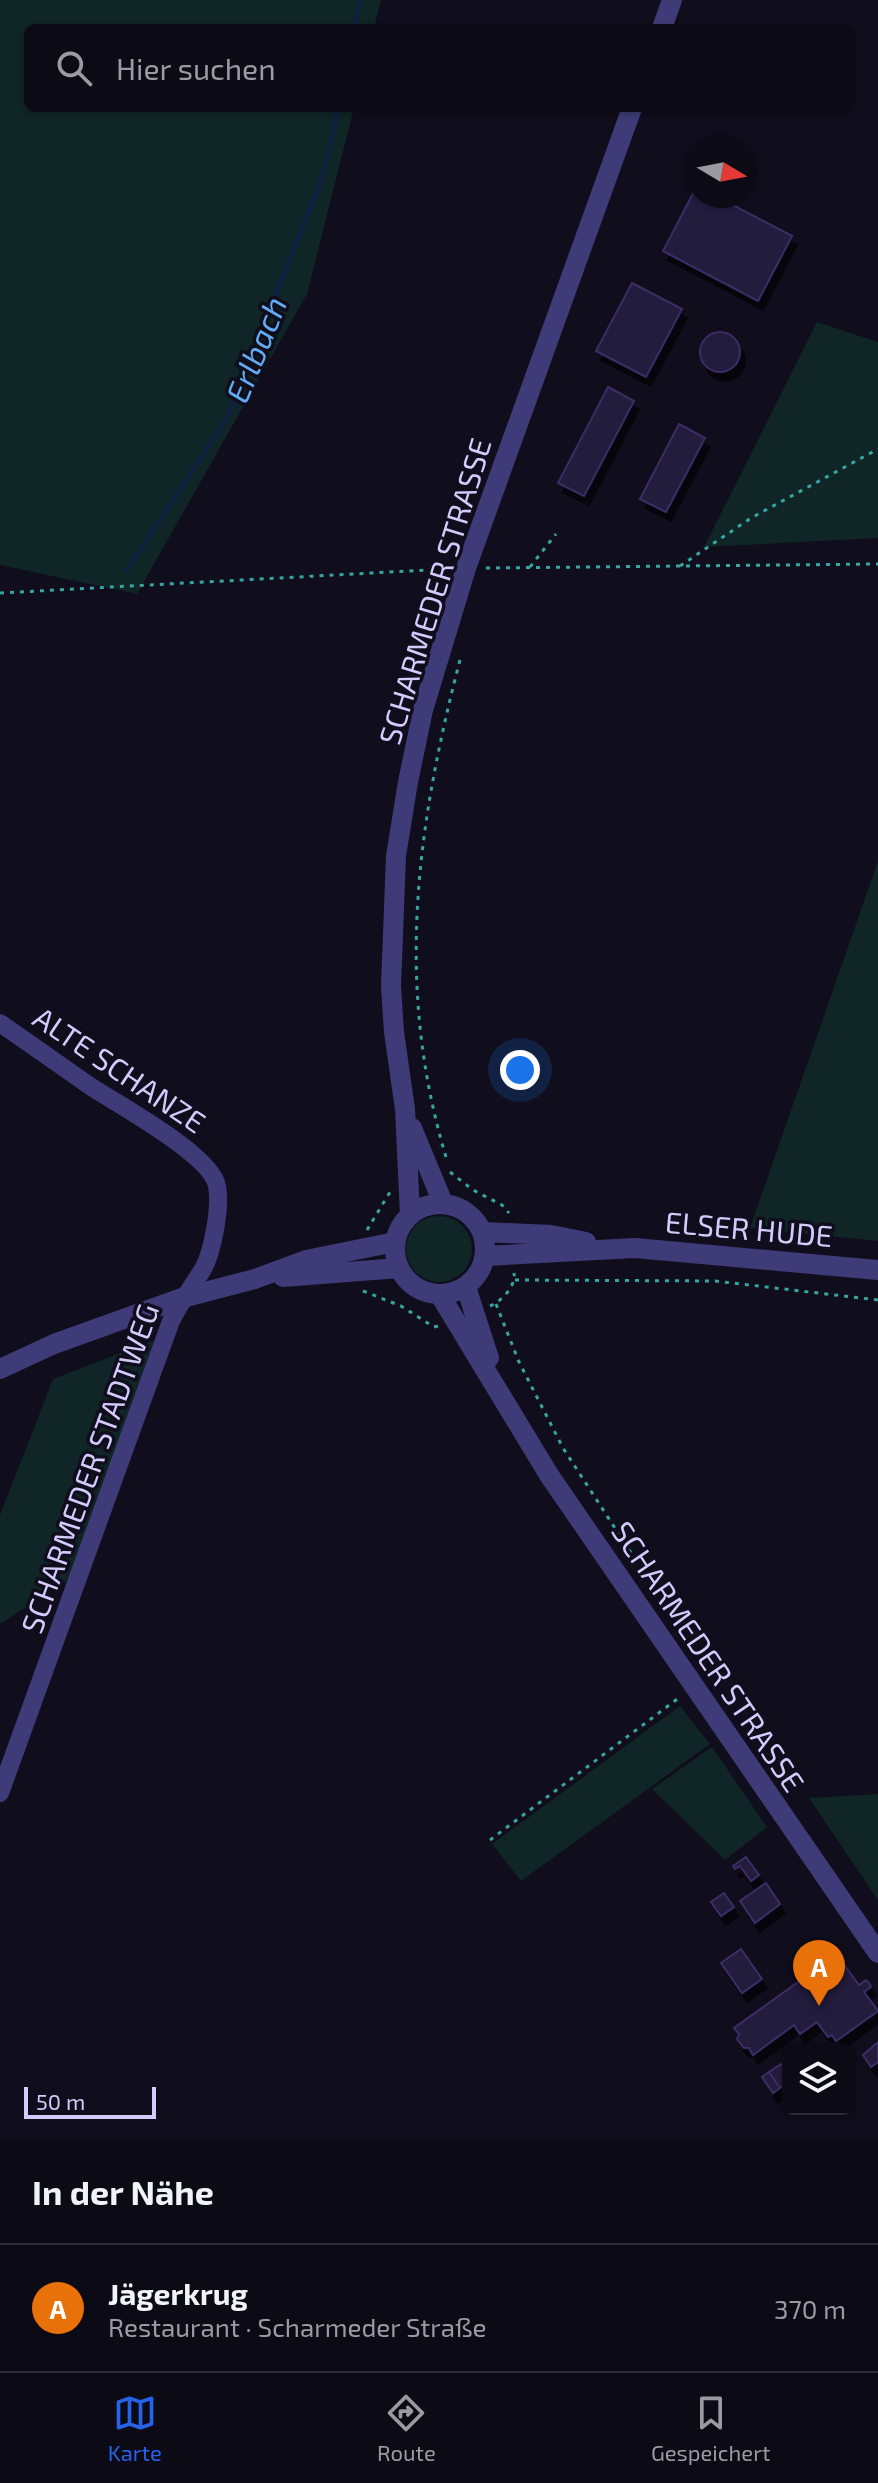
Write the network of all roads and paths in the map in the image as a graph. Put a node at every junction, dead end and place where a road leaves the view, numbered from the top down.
1 (672, 0) edge
2 (663, 24) edge
3 (631, 112) edge
4 (878, 449) edge
5 (556, 534) dead end
6 (878, 564) edge
7 (680, 566) junction
8 (530, 567) junction
9 (466, 568) junction
10 (0, 593) edge
11 (461, 654) dead end
12 (0, 1023) edge
13 (405, 1109) junction
14 (446, 1157) dead end
15 (430, 1176) junction
16 (409, 1183) junction
17 (443, 1203) junction
18 (509, 1212) dead end
19 (410, 1215) junction
20 (483, 1232) junction
21 (395, 1242) junction
22 (614, 1248) junction
23 (365, 1249) junction
24 (485, 1256) junction
25 (399, 1268) junction
26 (371, 1270) junction
27 (878, 1270) edge
28 (255, 1279) junction
29 (466, 1287) junction
30 (440, 1295) junction
31 (375, 1296) dead end
32 (182, 1298) junction
33 (878, 1300) edge
34 (0, 1369) edge
35 (498, 1389) junction
36 (700, 1658) dead end
37 (693, 1688) junction
38 (0, 1793) edge
39 (490, 1840) dead end
40 (878, 1953) edge

1 - 2 street
3 - 9 street, SCHARMEDER STRASSE
4 - 7 path
5 - 8 path
6 - 7 path
7 - 8 path
8 - 9 path
9 - 10 path
9 - 13 street, SCHARMEDER STRASSE
11 - 14 path
12 - 32 street, ALTE SCHANZE
13 - 15 street, SCHARMEDER STRASSE
13 - 16 street, SCHARMEDER STRASSE
15 - 17 street, SCHARMEDER STRASSE
15 - 18 path
16 - 19 street, SCHARMEDER STRASSE
16 - 23 path
17 - 19 street
17 - 20 street
19 - 21 street
20 - 22 street, ELSER HUDE
20 - 24 street
21 - 23 street
21 - 25 street
22 - 24 street, ELSER HUDE
22 - 27 street, ELSER HUDE
23 - 28 street
24 - 29 street
25 - 26 street
25 - 30 street
26 - 28 street
26 - 31 path
28 - 32 street
29 - 30 street
29 - 35 street, SCHARMEDER STRASSE
30 - 35 street, SCHARMEDER STRASSE
32 - 34 street
32 - 38 street, SCHARMEDER STADTWEG
33 - 36 path
35 - 37 street, SCHARMEDER STRASSE
37 - 39 path
37 - 40 street, SCHARMEDER STRASSE

